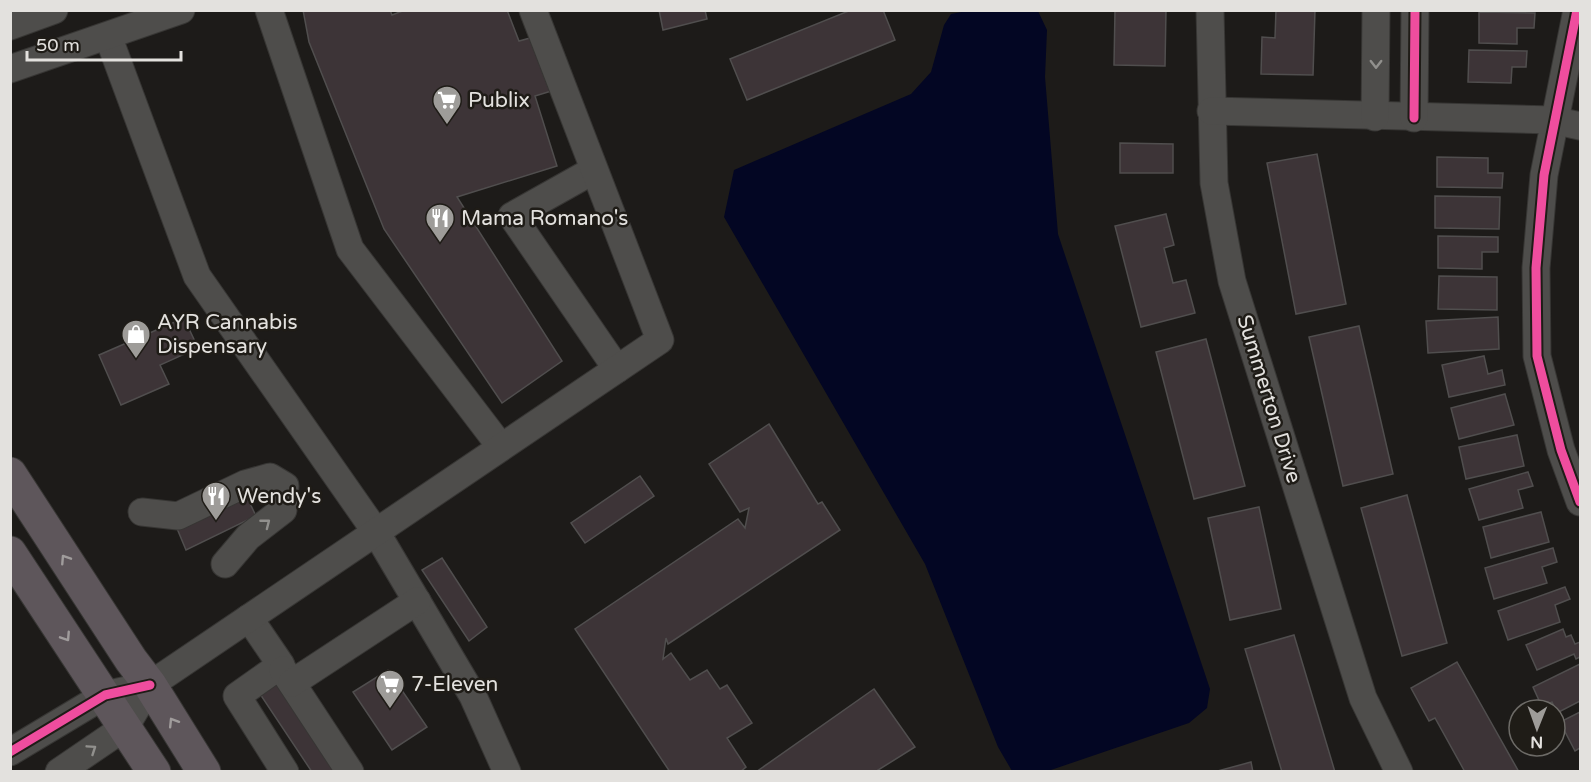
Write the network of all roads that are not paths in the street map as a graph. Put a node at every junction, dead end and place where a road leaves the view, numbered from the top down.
1 (54, 10) edge
2 (181, 10) edge
3 (269, 10) edge
4 (533, 10) edge
5 (1210, 10) edge
6 (1376, 10) edge
7 (1415, 10) edge
8 (1577, 10) edge
9 (120, 25) edge
10 (10, 26) edge
11 (10, 69) edge
12 (1211, 111) junction
13 (1375, 117) junction
14 (1414, 118) junction
15 (1553, 120) junction
16 (1581, 126) edge
17 (594, 170) junction
18 (617, 369) junction
19 (501, 447) junction
20 (10, 474) edge
21 (1581, 502) edge
22 (141, 512) dead end
23 (376, 532) junction
24 (10, 553) edge
25 (225, 564) dead end
26 (417, 600) junction
27 (249, 618) junction
28 (287, 674) junction
29 (150, 685) junction
30 (105, 695) junction
31 (125, 727) junction
32 (10, 753) edge
33 (58, 771) edge
34 (154, 771) edge
35 (204, 771) edge
36 (285, 771) edge
37 (350, 771) edge
38 (507, 771) edge
39 (1399, 771) edge

1 - 10 street
2 - 9 street
3 - 19 street
4 - 17 street
5 - 12 street, Summerton Drive
6 -> 13 street
7 - 14 street
8 - 15 street
9 - 11 street
9 - 23 street
12 - 13 street
12 - 39 street, Summerton Drive
13 - 14 street
14 - 15 street
15 - 16 street
15 - 21 street
17 - 18 street
17 - 18 street
18 - 19 street
19 - 23 street
29 -> 20 main road
25 -> 22 street
23 - 26 street
23 - 27 street
24 -> 30 main road
26 - 28 street
26 - 38 street
27 - 28 street
27 - 29 street
28 - 36 street
28 - 37 street
29 - 30 street
29 - 31 street
35 -> 29 main road
30 - 31 main road
30 - 32 street
33 -> 31 street
31 - 34 main road

